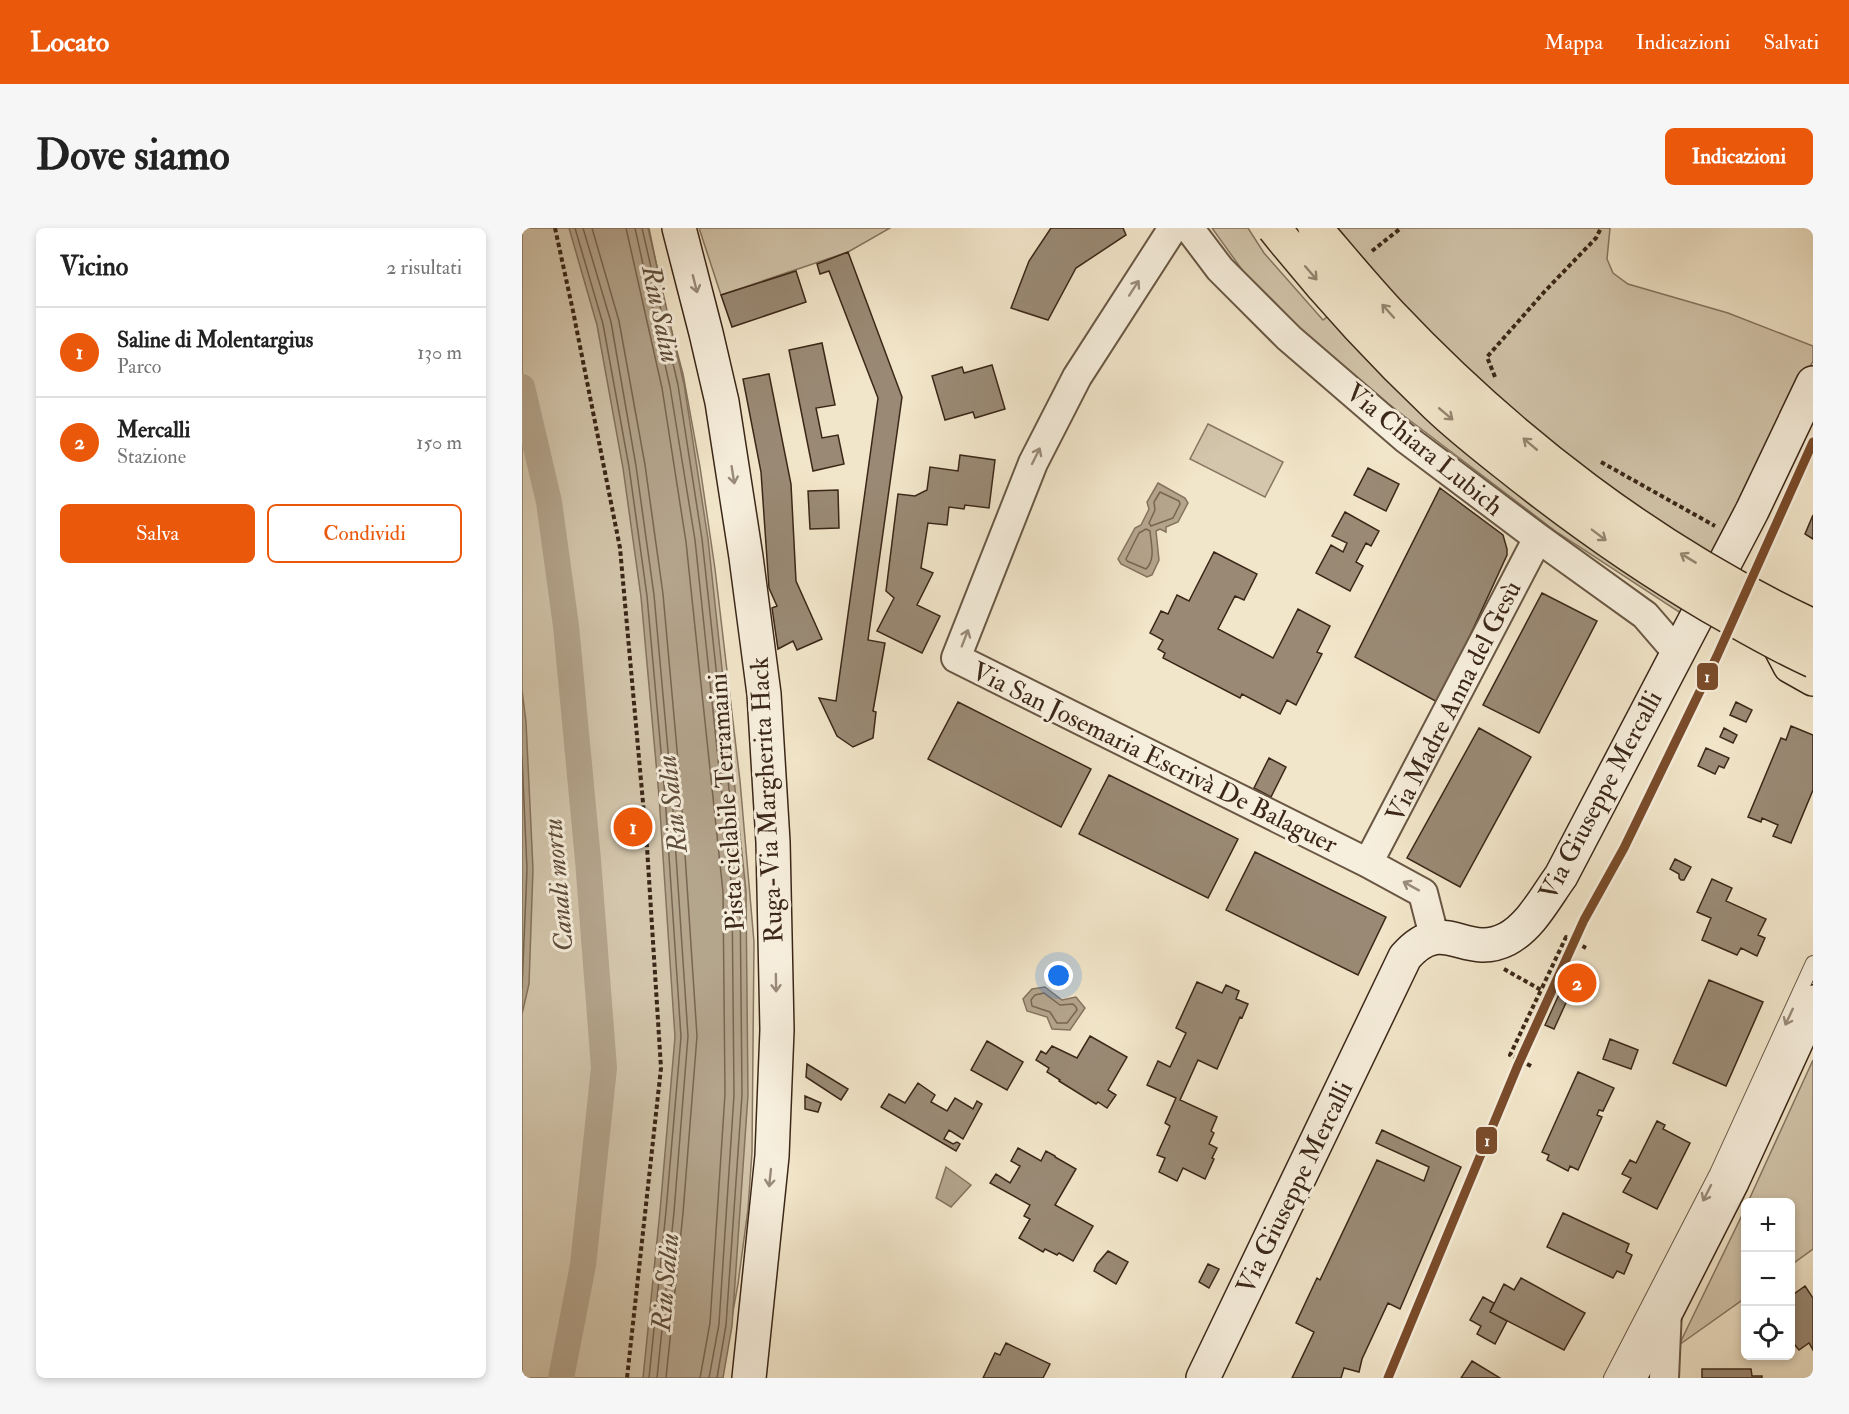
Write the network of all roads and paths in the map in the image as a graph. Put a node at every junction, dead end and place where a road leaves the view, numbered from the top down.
1 (555, 228) edge
2 (679, 228) edge
3 (1173, 228) edge
4 (1189, 228) edge
5 (1274, 228) edge
6 (1315, 228) edge
7 (1401, 228) edge
8 (1601, 228) edge
9 (1366, 255) dead end
10 (1497, 381) dead end
11 (1813, 383) edge
12 (1598, 461) dead end
13 (1538, 538) junction
14 (1738, 538) junction
15 (1763, 601) junction
16 (1813, 605) edge
17 (1813, 626) edge
18 (1780, 647) junction
19 (1677, 652) junction
20 (1813, 662) edge
21 (1813, 680) edge
22 (1368, 863) junction
23 (1434, 936) junction
24 (1586, 948) dead end
25 (1813, 963) edge
26 (1497, 964) dead end
27 (1541, 990) junction
28 (1813, 1002) edge
29 (1509, 1044) dead end
30 (1514, 1047) junction
31 (1531, 1066) dead end
32 (1667, 1310) junction
33 (627, 1378) edge
34 (749, 1378) edge
35 (1203, 1378) edge
36 (1611, 1378) edge
37 (1629, 1378) edge
38 (1664, 1378) edge

1 - 33 path
2 -> 34 main road, Ruga-Via Margherita Hack
22 -> 3 street, Via San Josemaria Escrivà De Balaguer
4 - 13 street, Via Chiara Lubich
5 -> 18 highway, bridge
15 -> 6 highway, bridge
7 - 9 path
8 - 10 path
11 - 14 main road, Via Giuseppe Mercalli
12 - 14 path
13 - 19 street, Via Chiara Lubich
13 - 22 street, Via Madre Anna del Gesù
14 - 19 main road, Via Giuseppe Mercalli
15 - 16 highway
15 - 17 highway, bridge
18 - 20 highway, bridge
18 - 21 highway
19 - 23 main road, Via Giuseppe Mercalli
23 -> 22 street, Via San Josemaria Escrivà De Balaguer
23 - 35 main road, Via Giuseppe Mercalli
24 - 27 path
25 -> 36 lane
26 - 27 path
27 - 30 path
28 - 32 main road
29 - 30 path
30 - 31 path
32 - 37 main road
32 - 38 street

